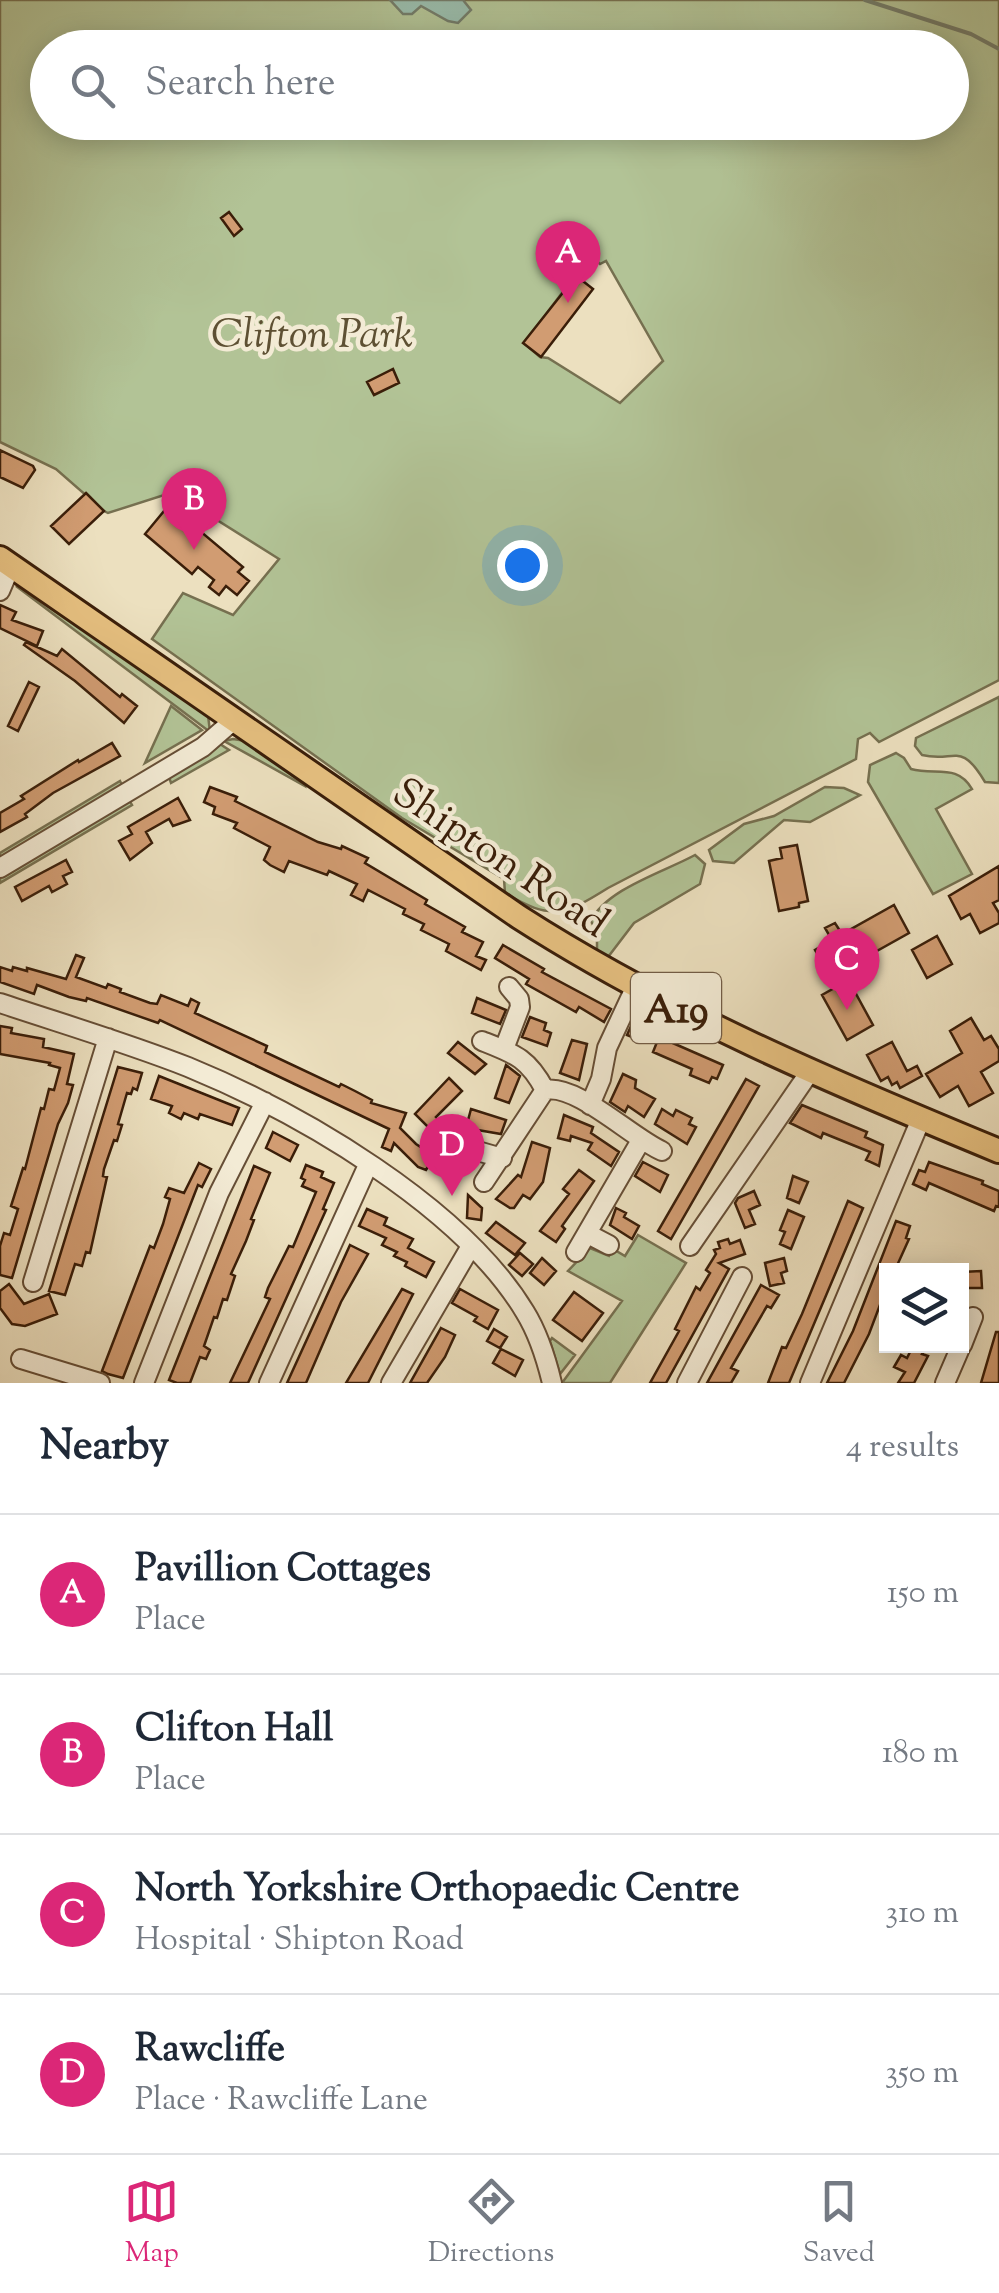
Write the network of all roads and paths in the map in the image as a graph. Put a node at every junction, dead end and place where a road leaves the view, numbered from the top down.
1 (6, 561) edge
2 (0, 591) edge
3 (234, 720) junction
4 (0, 868) edge
5 (509, 988) dead end
6 (636, 988) junction
7 (0, 1003) edge
8 (108, 1038) junction
9 (482, 1041) dead end
10 (504, 1049) junction
11 (809, 1073) junction
12 (545, 1090) junction
13 (265, 1102) junction
14 (590, 1105) junction
15 (921, 1119) junction
16 (450, 1139) dead end
17 (640, 1142) junction
18 (662, 1150) dead end
19 (999, 1151) edge
20 (502, 1158) junction
21 (368, 1165) junction
22 (484, 1182) dead end
23 (588, 1234) junction
24 (609, 1245) dead end
25 (470, 1246) junction
26 (690, 1246) dead end
27 (576, 1252) dead end
28 (742, 1277) dead end
29 (33, 1282) dead end
30 (973, 1318) dead end
31 (969, 1327) edge
32 (958, 1353) edge
33 (21, 1359) dead end
34 (100, 1383) edge
35 (144, 1383) edge
36 (270, 1383) edge
37 (391, 1383) edge
38 (552, 1383) edge
39 (686, 1383) edge
40 (810, 1383) edge
41 (945, 1383) edge

1 - 2 street
1 - 3 main road, Shipton Road / A19
3 - 4 street
3 - 6 main road, Shipton Road / A19
5 - 10 street
6 - 11 main road, Shipton Road / A19
6 - 14 street
7 - 8 street
8 - 13 street
8 - 29 street
9 - 10 street
10 - 12 street
11 - 15 main road, Shipton Road / A19
11 - 26 street
12 - 14 street
12 - 20 street
13 - 21 street
13 - 35 street
14 - 17 street
15 - 19 main road, Shipton Road / A19
15 - 40 street
16 - 20 street
17 - 18 street
17 - 23 street
20 - 22 street
21 - 25 street
21 - 36 street
23 - 24 street
23 - 27 street
25 - 37 street
25 - 38 street
28 - 39 street
30 - 31 street
32 - 41 street
33 - 34 street

